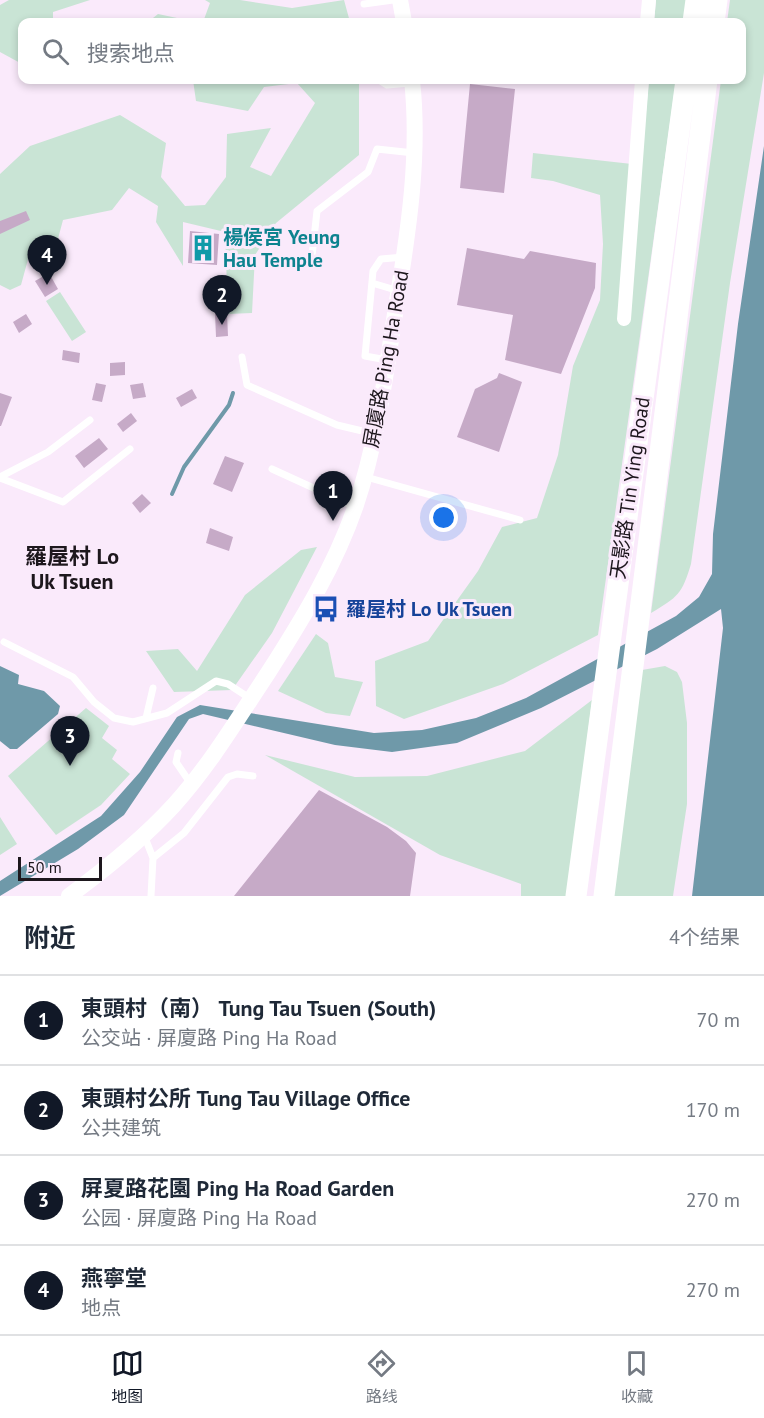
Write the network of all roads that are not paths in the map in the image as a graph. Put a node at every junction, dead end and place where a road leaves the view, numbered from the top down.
1 (393, 0) edge
2 (400, 0) edge
3 (649, 0) edge
4 (696, 0) edge
5 (717, 0) edge
6 (364, 4) dead end
7 (403, 18) edge
8 (647, 18) edge
9 (694, 18) edge
10 (715, 18) edge
11 (413, 84) edge
12 (642, 84) edge
13 (685, 84) edge
14 (707, 84) edge
15 (414, 153) junction
16 (404, 257) junction
17 (311, 265) dead end
18 (372, 283) junction
19 (399, 291) junction
20 (624, 319) dead end
21 (242, 357) dead end
22 (388, 360) junction
23 (90, 420) dead end
24 (375, 434) junction
25 (130, 449) dead end
26 (272, 469) dead end
27 (365, 476) junction
28 (0, 478) edge
29 (355, 507) junction
30 (520, 520) dead end
31 (3, 642) dead end
32 (153, 688) dead end
33 (247, 704) junction
34 (146, 718) junction
35 (178, 753) dead end
36 (253, 776) dead end
37 (191, 784) junction
38 (144, 835) junction
39 (153, 858) junction
40 (69, 896) edge
41 (151, 896) edge
42 (576, 896) edge
43 (604, 896) edge

1 - 6 lane
2 - 7 street
3 - 8 street
4 - 9 main road
5 - 10 main road
11 - 15 street, 屏廈路 Ping Ha Road
12 - 20 street
13 - 42 main road, 天影路 Tin Ying Road
14 - 43 main road, 天影路 Tin Ying Road
15 - 16 street, 屏廈路 Ping Ha Road
15 - 17 lane
16 - 18 lane
16 - 19 street, 屏廈路 Ping Ha Road
18 - 19 lane
18 - 22 lane
19 - 22 street, 屏廈路 Ping Ha Road
21 - 24 lane
22 - 24 street, 屏廈路 Ping Ha Road
23 - 28 lane
24 - 27 street, 屏廈路 Ping Ha Road
25 - 28 lane
26 - 29 lane
27 - 29 street, 屏廈路 Ping Ha Road
27 - 30 lane
29 - 33 street, 屏廈路 Ping Ha Road
31 - 34 lane
32 - 34 lane
33 - 34 lane
33 - 37 street, 屏廈路 Ping Ha Road
35 - 37 lane
36 - 39 lane
37 - 38 street, 屏廈路 Ping Ha Road
38 - 39 lane
38 - 40 street, 屏廈路 Ping Ha Road
39 - 41 lane

